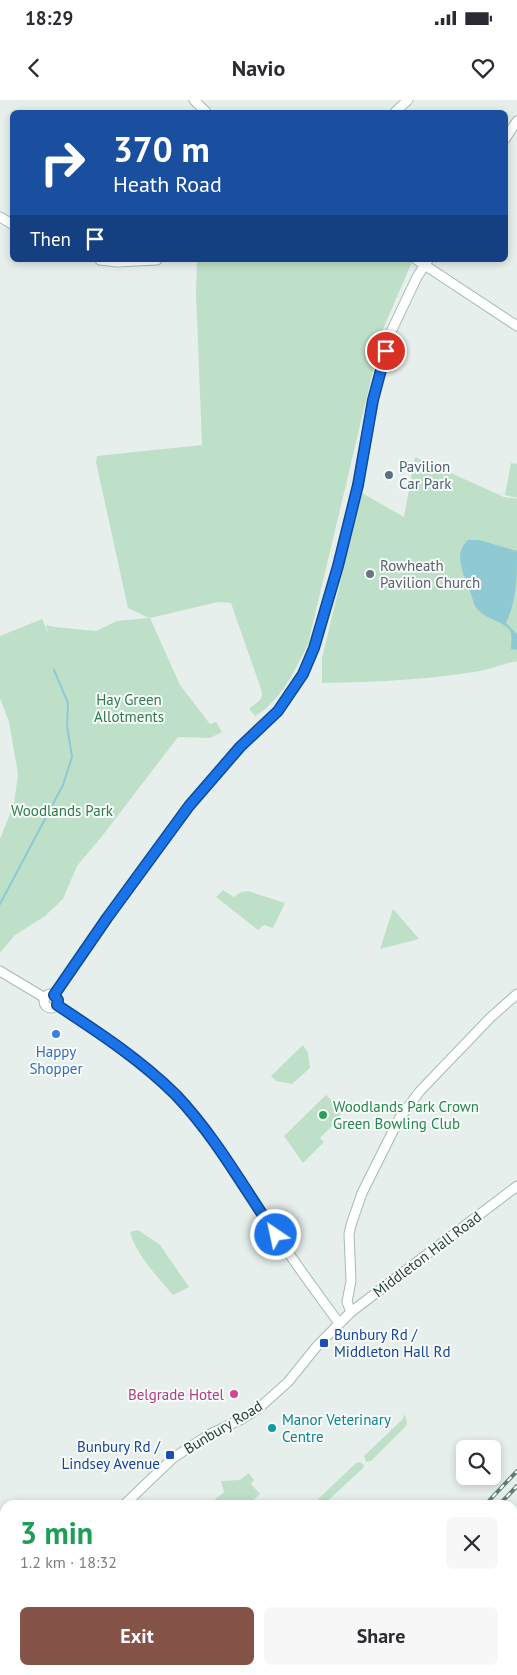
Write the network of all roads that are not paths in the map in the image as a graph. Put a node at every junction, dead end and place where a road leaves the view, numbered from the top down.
1 (194, 100) edge
2 (408, 100) edge
3 (204, 110) edge
4 (398, 110) edge
5 (517, 121) edge
6 (508, 135) edge
7 (423, 262) edge
8 (517, 326) edge
9 (0, 971) edge
10 (517, 994) edge
11 (54, 995) junction
12 (45, 998) junction
13 (57, 1005) junction
14 (517, 1186) edge
15 (351, 1312) junction
16 (339, 1323) junction
17 (129, 1500) edge

1 - 3 street
2 - 4 street
5 - 6 street
7 - 8 street
7 - 11 street
9 - 12 street
10 - 15 street
11 - 12 street
11 - 13 street
12 - 13 street
13 - 16 street
14 - 15 street, Middleton Hall Road
15 - 16 street, Middleton Hall Road
16 - 17 street, Bunbury Road

